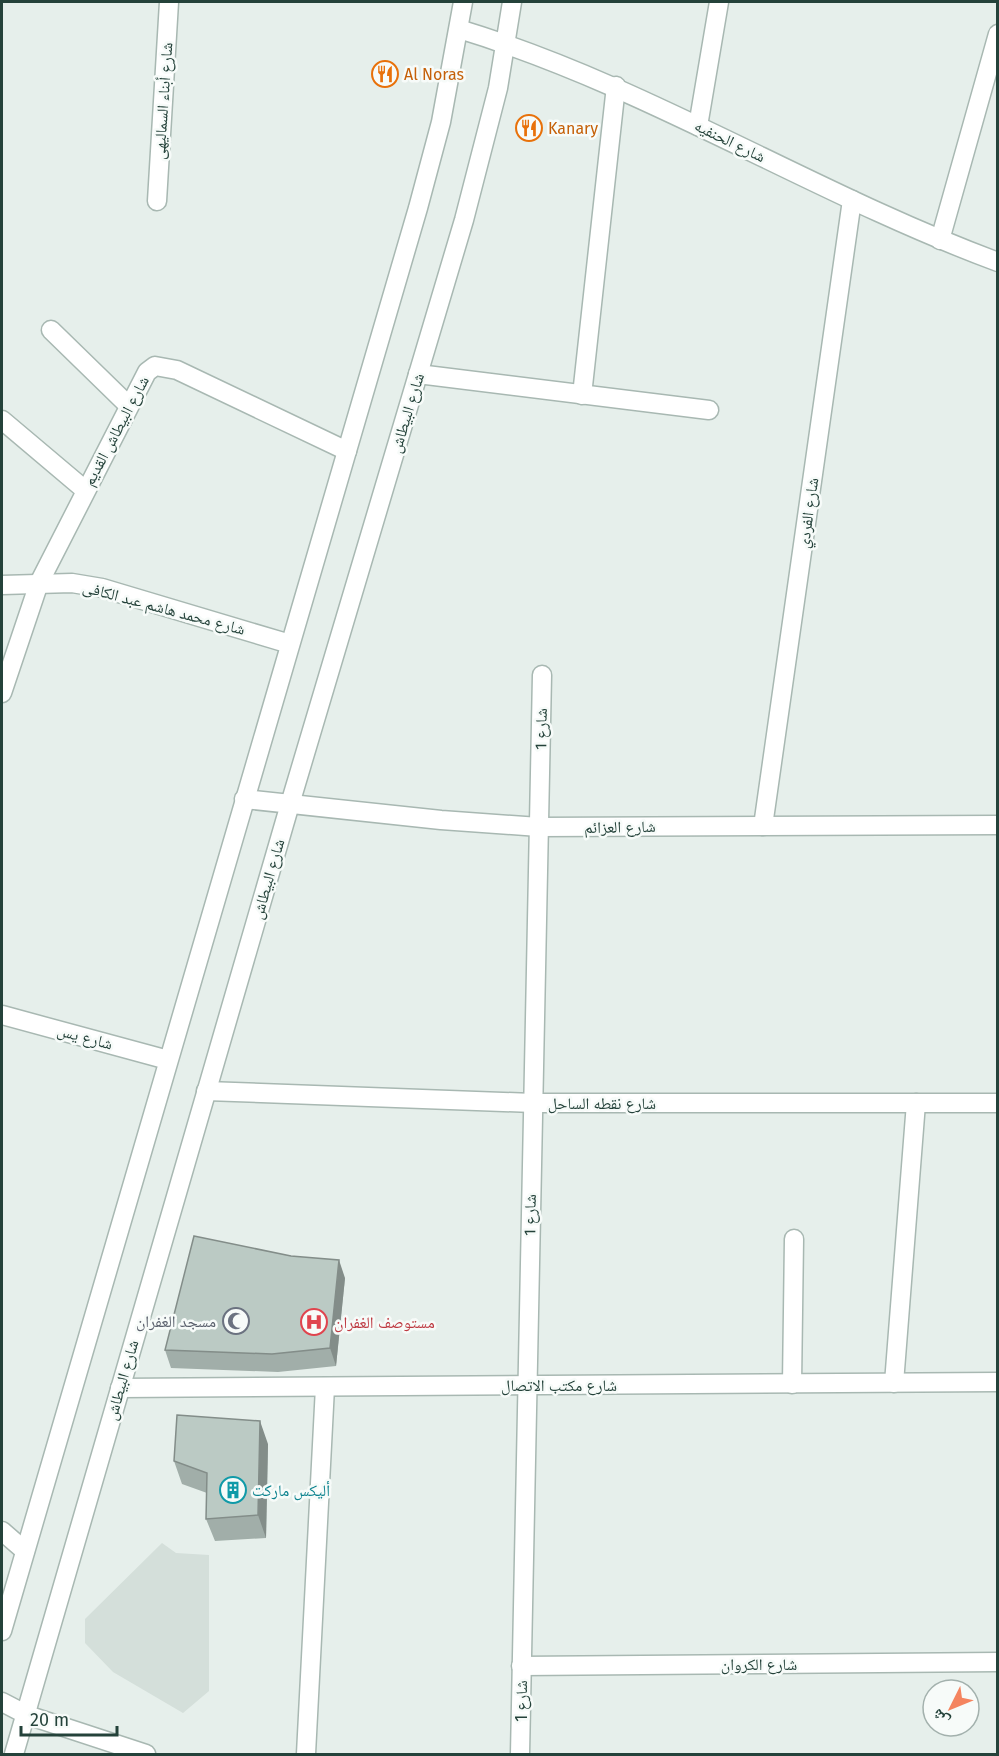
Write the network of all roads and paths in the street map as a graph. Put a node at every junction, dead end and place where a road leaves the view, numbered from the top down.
1 (169, 2) edge
2 (463, 2) edge
3 (512, 2) edge
4 (719, 2) edge
5 (459, 29) junction
6 (998, 34) edge
7 (506, 44) junction
8 (616, 86) junction
9 (698, 126) junction
10 (852, 200) junction
11 (157, 201) dead end
12 (940, 240) junction
13 (998, 262) edge
14 (51, 330) dead end
15 (418, 374) junction
16 (582, 394) junction
17 (129, 406) junction
18 (709, 410) dead end
19 (2, 420) edge
20 (346, 451) junction
21 (85, 490) junction
22 (39, 583) junction
23 (2, 585) edge
24 (290, 644) junction
25 (542, 675) dead end
26 (2, 693) edge
27 (244, 799) junction
28 (290, 804) junction
29 (998, 825) edge
30 (763, 826) junction
31 (539, 827) junction
32 (2, 1015) edge
33 (168, 1059) junction
34 (206, 1091) junction
35 (533, 1103) junction
36 (916, 1103) junction
37 (998, 1103) edge
38 (794, 1239) dead end
39 (998, 1382) edge
40 (894, 1383) junction
41 (792, 1384) junction
42 (527, 1385) junction
43 (325, 1386) junction
44 (120, 1388) junction
45 (2, 1531) edge
46 (25, 1551) junction
47 (2, 1631) edge
48 (998, 1662) edge
49 (521, 1666) junction
50 (2, 1702) edge
51 (27, 1715) junction
52 (14, 1755) edge
53 (146, 1755) edge
54 (306, 1755) edge
55 (520, 1755) edge

1 - 11 street, شارع أبناء السماليهى
2 - 5 street
3 - 7 street, شارع البيطاش
4 - 9 street
5 - 7 street, شارع الحنفيه
5 - 20 street
6 - 12 street
7 - 8 street, شارع الحنفيه
7 - 15 street, شارع البيطاش
8 - 9 street, شارع الحنفيه
8 - 16 street
9 - 10 street, شارع الحنفيه
10 - 12 street, شارع الحنفيه
10 - 30 street, شارع الفردي
12 - 13 street, شارع الحنفيه
14 - 17 street
15 - 16 street
15 - 28 street, شارع البيطاش
16 - 18 street
17 - 20 street, شارع البيطاش القديم
17 - 21 street, شارع البيطاش القديم
19 - 21 street
20 - 24 street
21 - 22 street, شارع البيطاش القديم
22 - 23 street, شارع محمد هاشم عبد الكافى
22 - 24 street, شارع محمد هاشم عبد الكافى
22 - 26 street, شارع البيطاش القديم
24 - 27 street
25 - 31 street, شارع 1
27 - 28 street, شارع العزائم
27 - 33 street
28 - 31 street, شارع العزائم
28 - 34 street, شارع البيطاش
29 - 30 street, شارع العزائم
30 - 31 street, شارع العزائم
31 - 35 street, شارع 1
32 - 33 street, شارع يس
33 - 46 street
34 - 35 street, شارع نقطه الساحل
34 - 44 street, شارع البيطاش
35 - 36 street, شارع نقطه الساحل
35 - 42 street, شارع 1
36 - 37 street, شارع نقطه الساحل
36 - 40 street
38 - 41 street
39 - 40 street, شارع مكتب الاتصال
40 - 41 street, شارع مكتب الاتصال
41 - 42 street, شارع مكتب الاتصال
42 - 43 street, شارع مكتب الاتصال
42 - 49 street, شارع 1
43 - 44 street, شارع مكتب الاتصال
43 - 54 street
44 - 51 street, شارع البيطاش
45 - 46 street
46 - 47 street
48 - 49 street, شارع الكروان
49 - 55 street, شارع 1
50 - 51 street
51 - 52 street, شارع البيطاش
51 - 53 street

